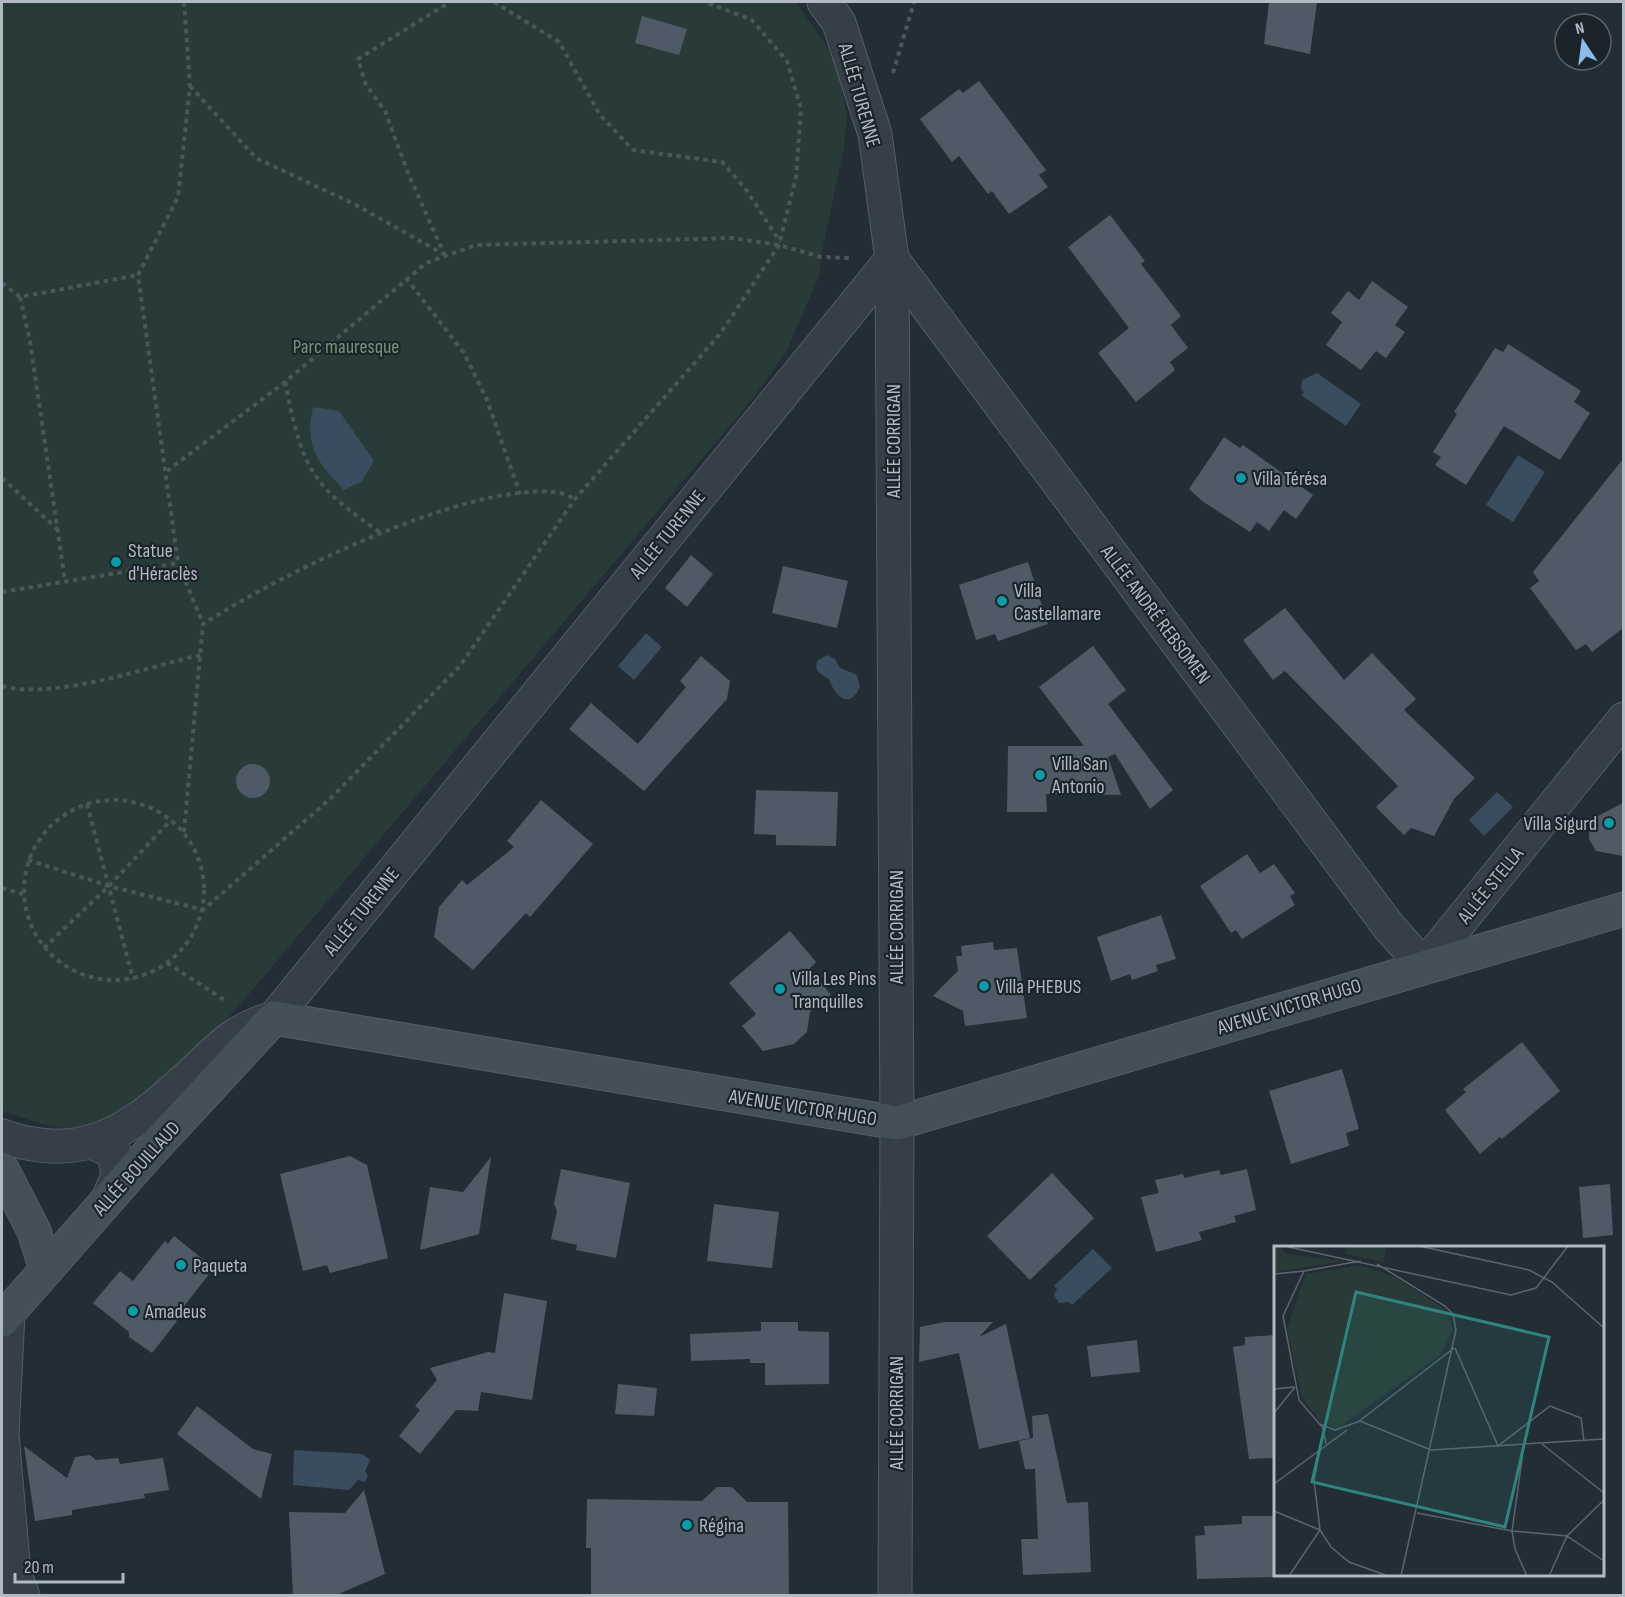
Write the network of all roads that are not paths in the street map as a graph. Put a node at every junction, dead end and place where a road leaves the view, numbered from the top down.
1 (824, 2) edge
2 (891, 259) junction
3 (1623, 719) edge
4 (1623, 909) edge
5 (1424, 966) junction
6 (263, 1021) junction
7 (897, 1123) junction
8 (2, 1137) edge
9 (92, 1142) junction
10 (2, 1169) edge
11 (108, 1199) junction
12 (46, 1270) junction
13 (5, 1316) edge
14 (22, 1596) edge
15 (895, 1596) edge

1 - 2 street, ALLÉE TURENNE
2 - 5 street, ALLÉE ANDRÉ REBSOMEN
2 - 6 street, ALLÉE TURENNE
2 - 7 street, ALLÉE CORRIGAN
3 - 5 street, ALLÉE STELLA
4 - 5 street, AVENUE VICTOR HUGO
5 - 7 street, AVENUE VICTOR HUGO
6 - 7 street, AVENUE VICTOR HUGO
6 - 9 street
6 - 11 street, ALLÉE BOUILLAUD
7 - 15 street, ALLÉE CORRIGAN
8 - 9 street
9 - 11 street
10 - 12 street
11 - 12 street, ALLÉE BOUILLAUD
12 - 13 street, ALLÉE BOUILLAUD
13 - 14 street

